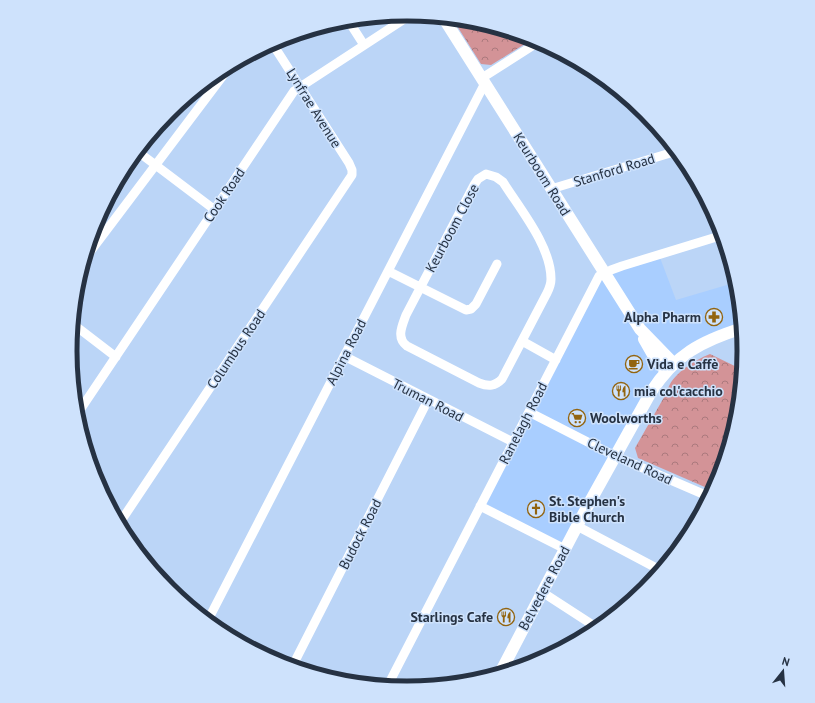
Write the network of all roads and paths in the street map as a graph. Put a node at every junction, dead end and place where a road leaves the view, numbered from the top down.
1 (401, 21) edge
2 (447, 24) edge
3 (352, 26) edge
4 (364, 45) junction
5 (533, 46) edge
6 (275, 48) edge
7 (220, 80) edge
8 (483, 81) junction
9 (300, 87) junction
10 (672, 153) edge
11 (142, 155) edge
12 (155, 165) junction
13 (352, 174) joint
14 (551, 189) junction
15 (215, 210) junction
16 (717, 237) edge
17 (95, 246) edge
18 (497, 264) dead end
19 (388, 271) junction
20 (604, 273) junction
21 (421, 288) junction
22 (78, 328) edge
23 (737, 330) edge
24 (523, 339) junction
25 (344, 356) junction
26 (116, 357) junction
27 (557, 357) junction
28 (670, 367) junction
29 (428, 400) junction
30 (82, 407) edge
31 (529, 412) junction
32 (513, 442) junction
33 (615, 456) junction
34 (705, 495) edge
35 (480, 506) junction
36 (122, 519) edge
37 (577, 526) junction
38 (565, 549) junction
39 (657, 568) edge
40 (542, 592) junction
41 (210, 617) edge
42 (593, 625) edge
43 (295, 662) edge
44 (503, 668) edge
45 (390, 681) edge

1 - 4 street, Cook Road
2 - 8 main road, Keurboom Road
3 - 4 street
4 - 9 street, Cook Road
5 - 8 street
6 - 9 street, Lynfrae Avenue
7 - 12 street
8 - 14 main road, Keurboom Road
8 - 19 street, Alpina Road
9 - 13 street, Lynfrae Avenue
9 - 15 street, Cook Road
10 - 14 street, Stanford Road
11 - 12 street
12 - 15 street
12 - 17 street
13 - 36 street, Columbus Road
14 - 20 main road, Keurboom Road
15 - 26 street, Cook Road
16 - 20 street
18 - 21 street, Keurboom Close
19 - 21 street, Keurboom Close
19 - 25 street, Alpina Road
20 - 27 street, Ranelagh Road
20 - 28 main road, Keurboom Road
21 - 24 street, Keurboom Close
21 - 24 street, Keurboom Close
22 - 26 street
23 - 28 main road, Belvedere Road
24 - 27 street
25 - 29 street, Truman Road
25 - 41 street, Alpina Road
26 - 30 street, Cook Road
27 - 31 street, Ranelagh Road
28 - 33 main road, Belvedere Road
29 - 32 street, Truman Road
29 - 43 street, Budock Road
31 - 32 street, Ranelagh Road
31 - 33 street, Cleveland Road
32 - 35 street, Ranelagh Road
33 - 34 street, Cleveland Road
33 - 37 main road, Belvedere Road
35 - 38 street
35 - 45 street, Ranelagh Road
37 - 38 main road, Belvedere Road
37 - 39 street
38 - 40 main road, Belvedere Road
40 - 42 street
40 - 44 main road, Belvedere Road

